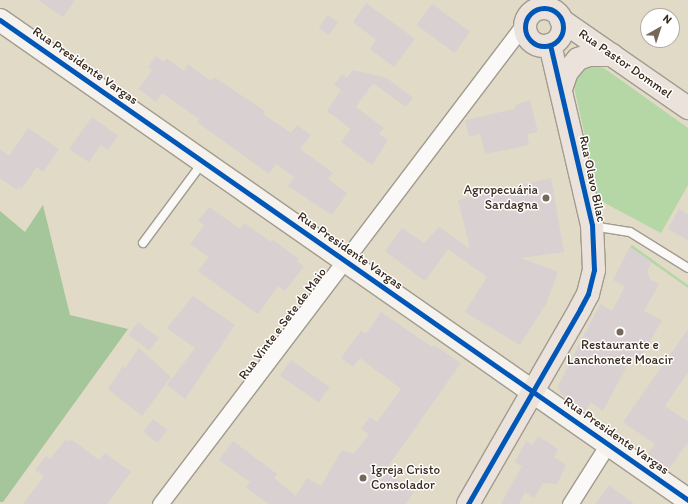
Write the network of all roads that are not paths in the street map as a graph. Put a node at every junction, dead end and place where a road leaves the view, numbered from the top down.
1 (542, 4) edge
2 (0, 20) edge
3 (561, 20) junction
4 (525, 23) junction
5 (550, 45) junction
6 (612, 55) junction
7 (561, 89) junction
8 (688, 108) edge
9 (203, 162) junction
10 (592, 226) junction
11 (143, 243) dead end
12 (345, 261) junction
13 (688, 268) edge
14 (534, 393) junction
15 (608, 444) junction
16 (688, 500) edge
17 (160, 504) edge
18 (468, 504) edge
19 (570, 504) edge

1 - 3 main road
1 - 4 main road
2 - 9 street, Rua Presidente Vargas
3 - 5 main road
3 - 6 main road, Rua Pastor Dommel
4 - 5 main road
4 - 12 street, Rua Vinte e Sete de Maio
5 - 7 main road, Rua Olavo Bilac
6 - 7 main road
6 - 8 main road, Rua Pastor Dommel
7 - 10 main road, Rua Olavo Bilac
9 - 11 lane
9 - 12 street, Rua Presidente Vargas
10 - 13 lane
10 - 14 main road, Rua Olavo Bilac
12 - 14 street, Rua Presidente Vargas
12 - 17 street, Rua Vinte e Sete de Maio
14 - 15 street, Rua Presidente Vargas
14 - 18 main road, Rua Olavo Bilac
15 - 16 street, Rua Presidente Vargas
15 - 19 street

